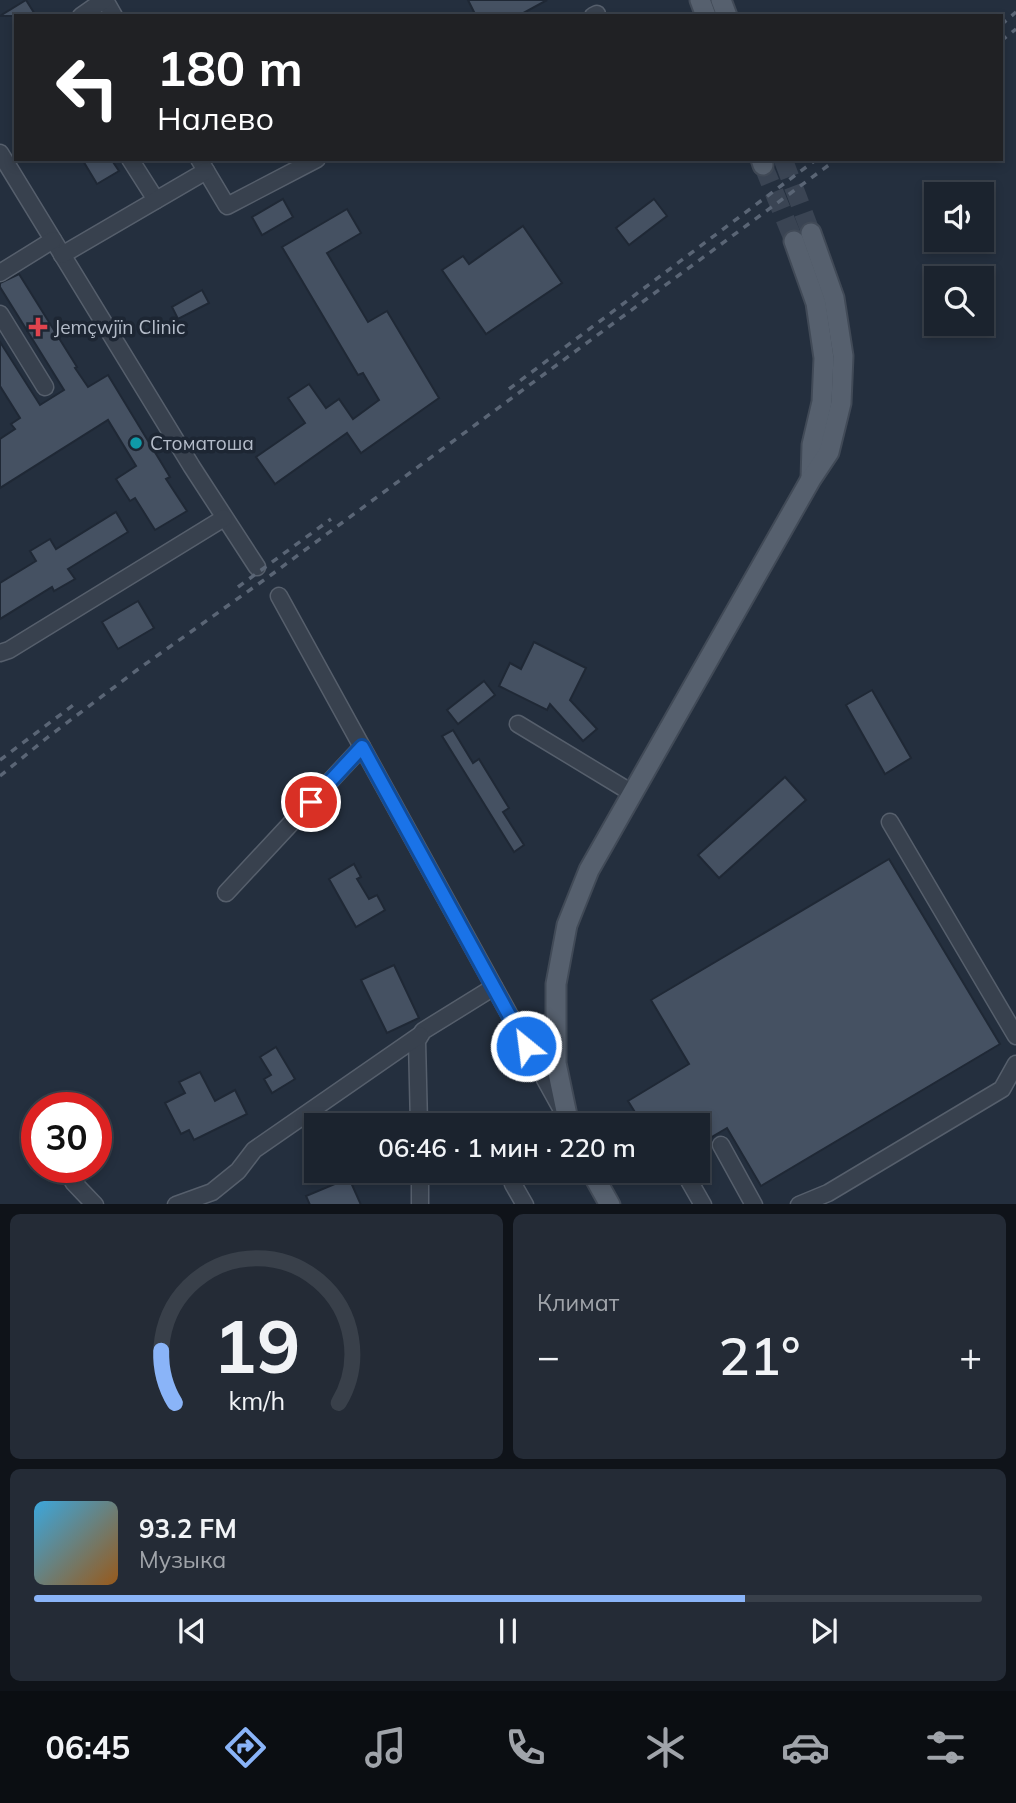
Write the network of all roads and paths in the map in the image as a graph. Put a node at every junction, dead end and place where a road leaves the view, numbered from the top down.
1 (104, 0) edge
2 (83, 14) edge
3 (0, 153) edge
4 (131, 161) edge
5 (313, 161) edge
6 (202, 165) edge
7 (156, 200) junction
8 (802, 237) tunnel mouth
9 (53, 240) junction
10 (62, 255) junction
11 (0, 273) edge
12 (0, 314) edge
13 (46, 387) dead end
14 (225, 518) junction
15 (257, 567) dead end
16 (279, 596) dead end
17 (0, 653) edge
18 (518, 724) dead end
19 (362, 747) junction
20 (632, 793) junction
21 (890, 822) dead end
22 (226, 893) dead end
23 (494, 987) junction
24 (555, 1019) junction
25 (513, 1021) junction
26 (420, 1035) junction
27 (1016, 1036) edge
28 (1016, 1064) edge
29 (419, 1113) edge
30 (561, 1113) edge
31 (564, 1113) edge
32 (721, 1145) dead end
33 (74, 1183) edge
34 (420, 1183) edge
35 (514, 1183) edge
36 (598, 1183) edge
37 (690, 1183) edge
38 (94, 1204) edge
39 (179, 1204) edge
40 (420, 1204) edge
41 (524, 1204) edge
42 (609, 1204) edge
43 (702, 1204) edge
44 (753, 1204) edge
45 (801, 1204) edge

1 - 2 street
3 - 9 street
4 - 7 street
5 - 6 street
6 - 7 street
7 - 10 street
8 - 20 main road
9 - 10 street
9 - 11 street
10 - 14 street
12 - 13 street
14 - 15 street
14 - 17 street
16 - 19 street
18 - 20 street
19 - 22 street
19 - 23 street
20 - 24 main road
21 - 27 street
23 - 25 street
23 - 26 street
24 - 25 street
24 - 31 main road
25 - 30 street
26 - 29 street
26 - 39 street
28 - 45 street
32 - 44 street
33 - 38 street
34 - 40 street
35 - 41 street
36 - 42 main road
37 - 43 street

